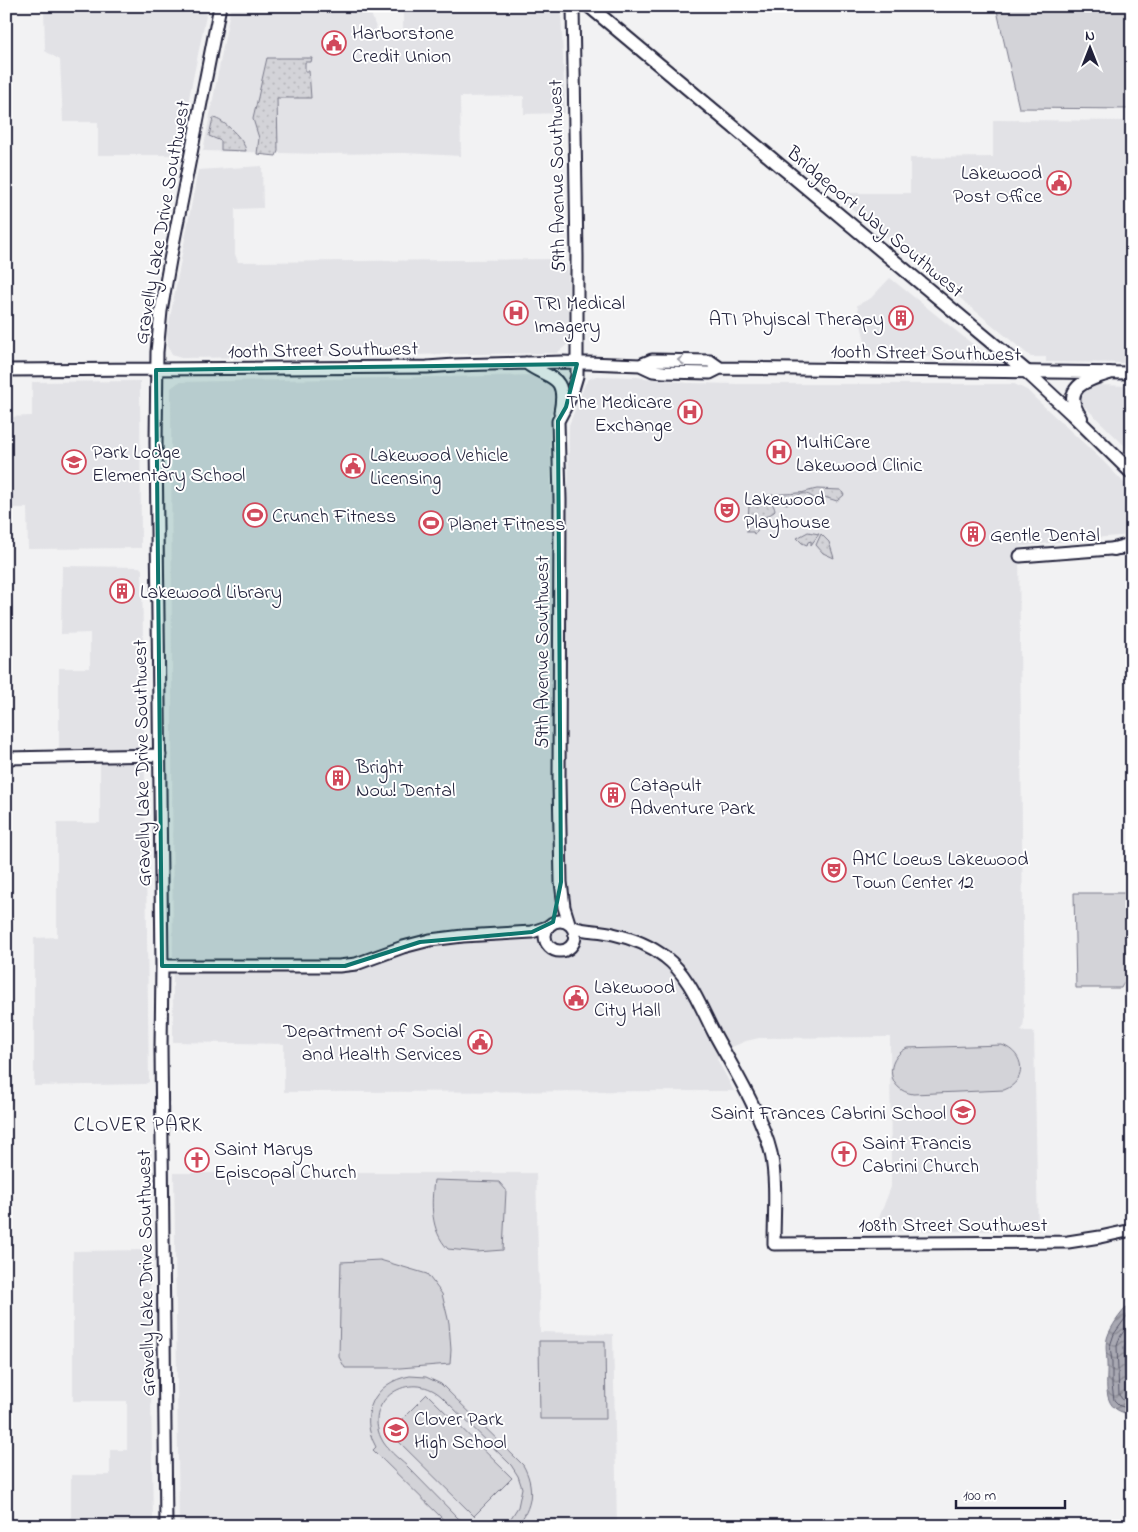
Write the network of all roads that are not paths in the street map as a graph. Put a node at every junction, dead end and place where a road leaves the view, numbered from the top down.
1 (220, 6) edge
2 (573, 6) edge
3 (589, 6) edge
4 (526, 363) junction
5 (577, 364) junction
6 (6, 370) edge
7 (156, 370) junction
8 (1027, 372) junction
9 (1109, 373) junction
10 (1132, 373) edge
11 (558, 421) junction
12 (1091, 432) junction
13 (1132, 473) edge
14 (1132, 545) edge
15 (1114, 550) joint
16 (1020, 556) dead end
17 (160, 755) junction
18 (6, 758) edge
19 (561, 882) junction
20 (550, 924) junction
21 (571, 925) junction
22 (492, 935) junction
23 (629, 939) junction
24 (546, 943) junction
25 (572, 945) junction
26 (162, 966) junction
27 (1132, 1230) edge
28 (166, 1526) edge

1 - 7 street, Gravelly Lake Drive Southwest
2 - 5 street, 59th Avenue Southwest
3 - 8 main road, Bridgeport Way Southwest
4 - 5 street, 100th Street Southwest
4 - 7 street, 100th Street Southwest
4 - 11 street
5 - 8 street, 100th Street Southwest
5 - 11 street, 59th Avenue Southwest
6 - 7 street, 100th Street Southwest
7 - 17 street, Gravelly Lake Drive Southwest
8 - 9 street, 100th Street Southwest
8 - 12 main road, Bridgeport Way Southwest
9 - 10 street, 100th Street Southwest
9 - 12 main road
11 - 19 street, 59th Avenue Southwest
12 - 13 main road, Bridgeport Way Southwest
14 - 15 main road
15 - 16 street
17 - 18 street
17 - 26 street, Gravelly Lake Drive Southwest
19 - 20 street, 59th Avenue Southwest
19 - 21 street, 59th Avenue Southwest
20 - 21 street
20 - 22 street
20 - 24 street
21 - 23 street
21 - 25 street
22 - 24 street
22 - 26 street
23 - 25 street
23 - 27 street, 108th Street Southwest
24 - 25 street
26 - 28 street, Gravelly Lake Drive Southwest

